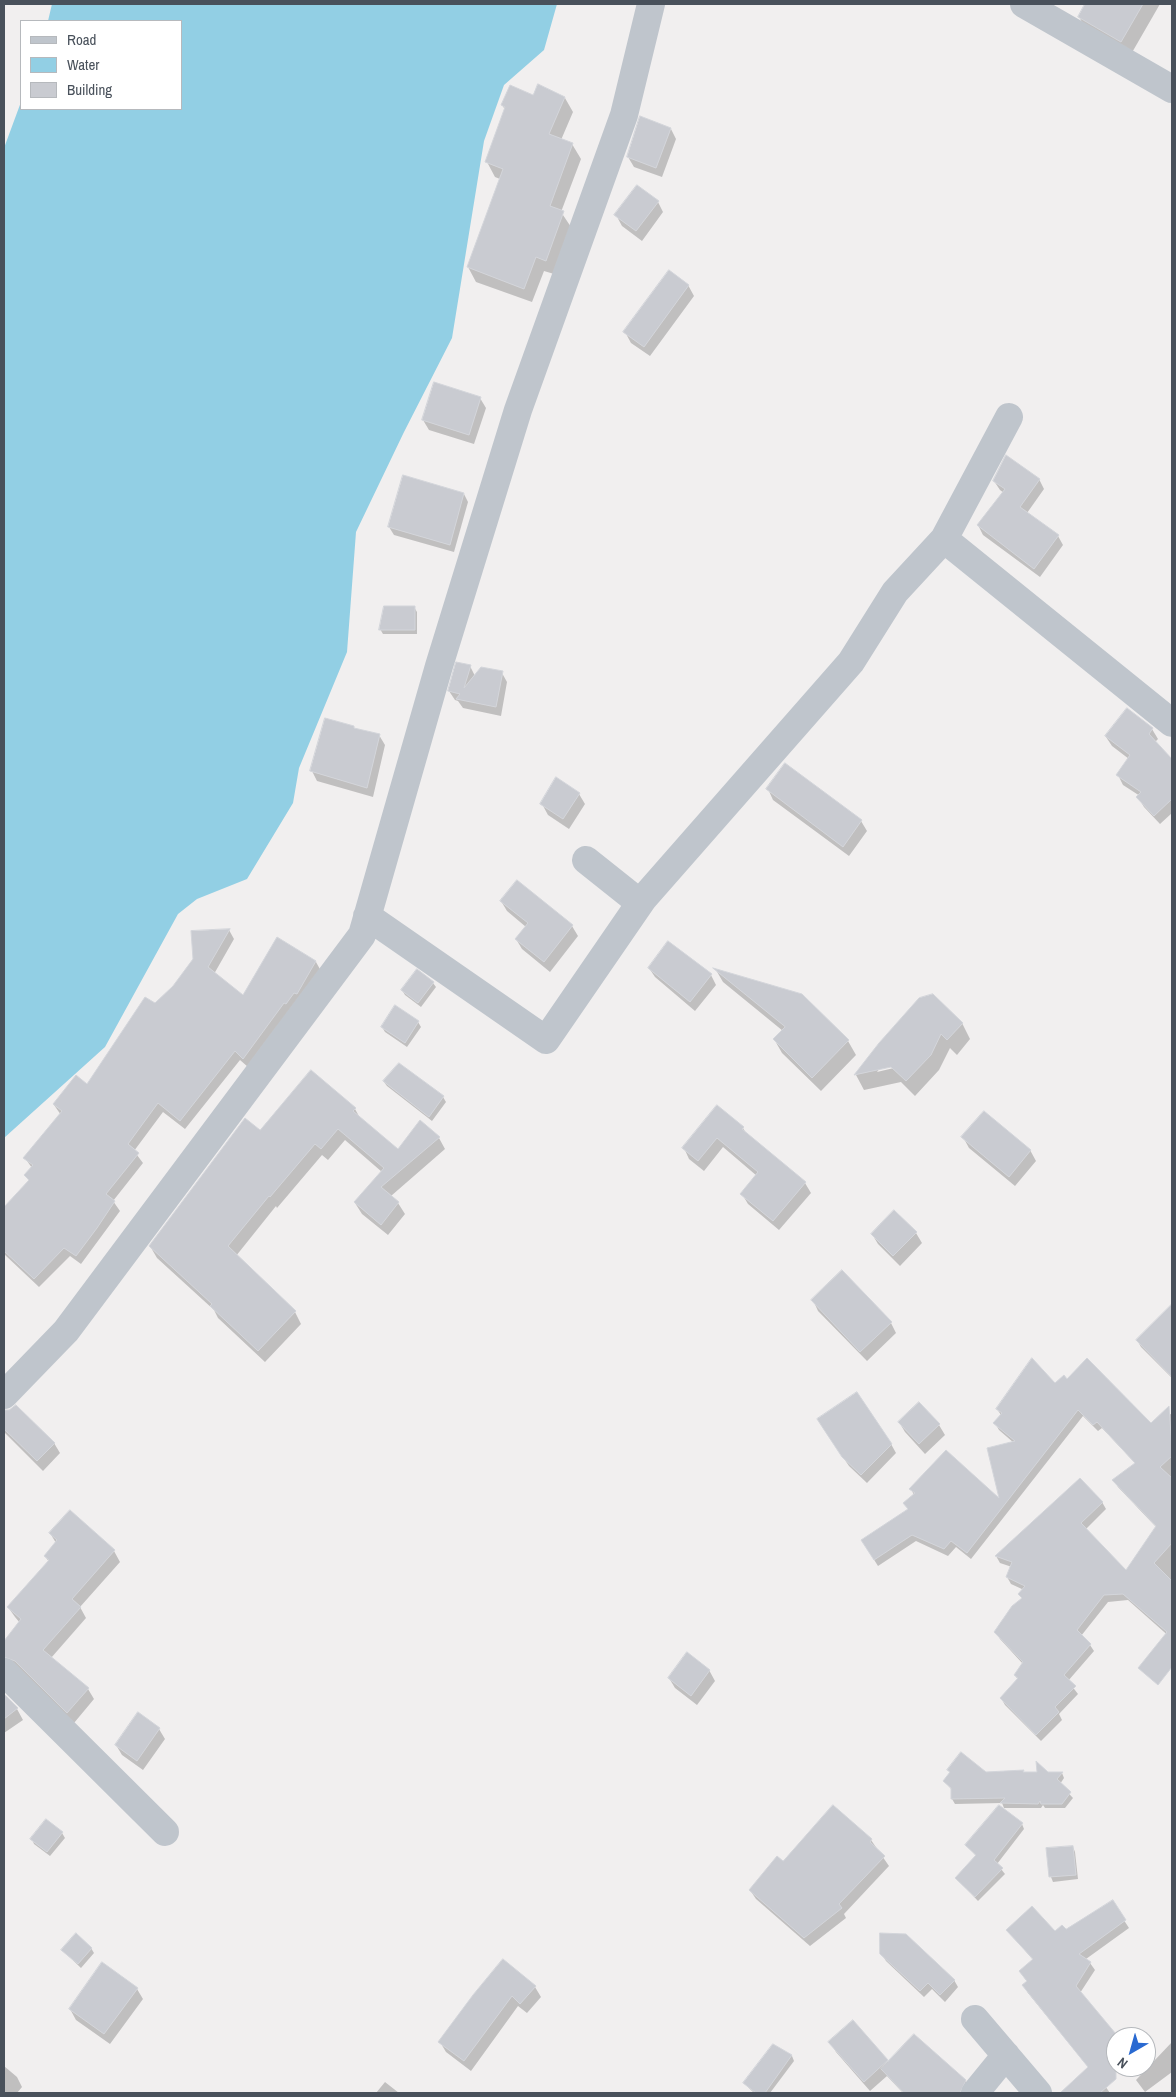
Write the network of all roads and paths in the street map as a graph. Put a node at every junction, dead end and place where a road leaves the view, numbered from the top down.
1 (650, 4) edge
2 (1024, 4) edge
3 (1172, 89) edge
4 (1009, 418) dead end
5 (944, 539) junction
6 (1172, 723) edge
7 (586, 860) dead end
8 (640, 903) junction
9 (367, 916) junction
10 (4, 1395) edge
11 (4, 1672) edge
12 (164, 1832) dead end
13 (975, 2019) dead end
14 (1006, 2055) junction
15 (975, 2093) edge
16 (1038, 2093) edge

1 - 9 street
2 - 3 street
4 - 5 street
5 - 6 street
5 - 8 street
7 - 8 street
8 - 9 street
9 - 10 street
11 - 12 street
13 - 14 street
14 - 15 street
14 - 16 street

